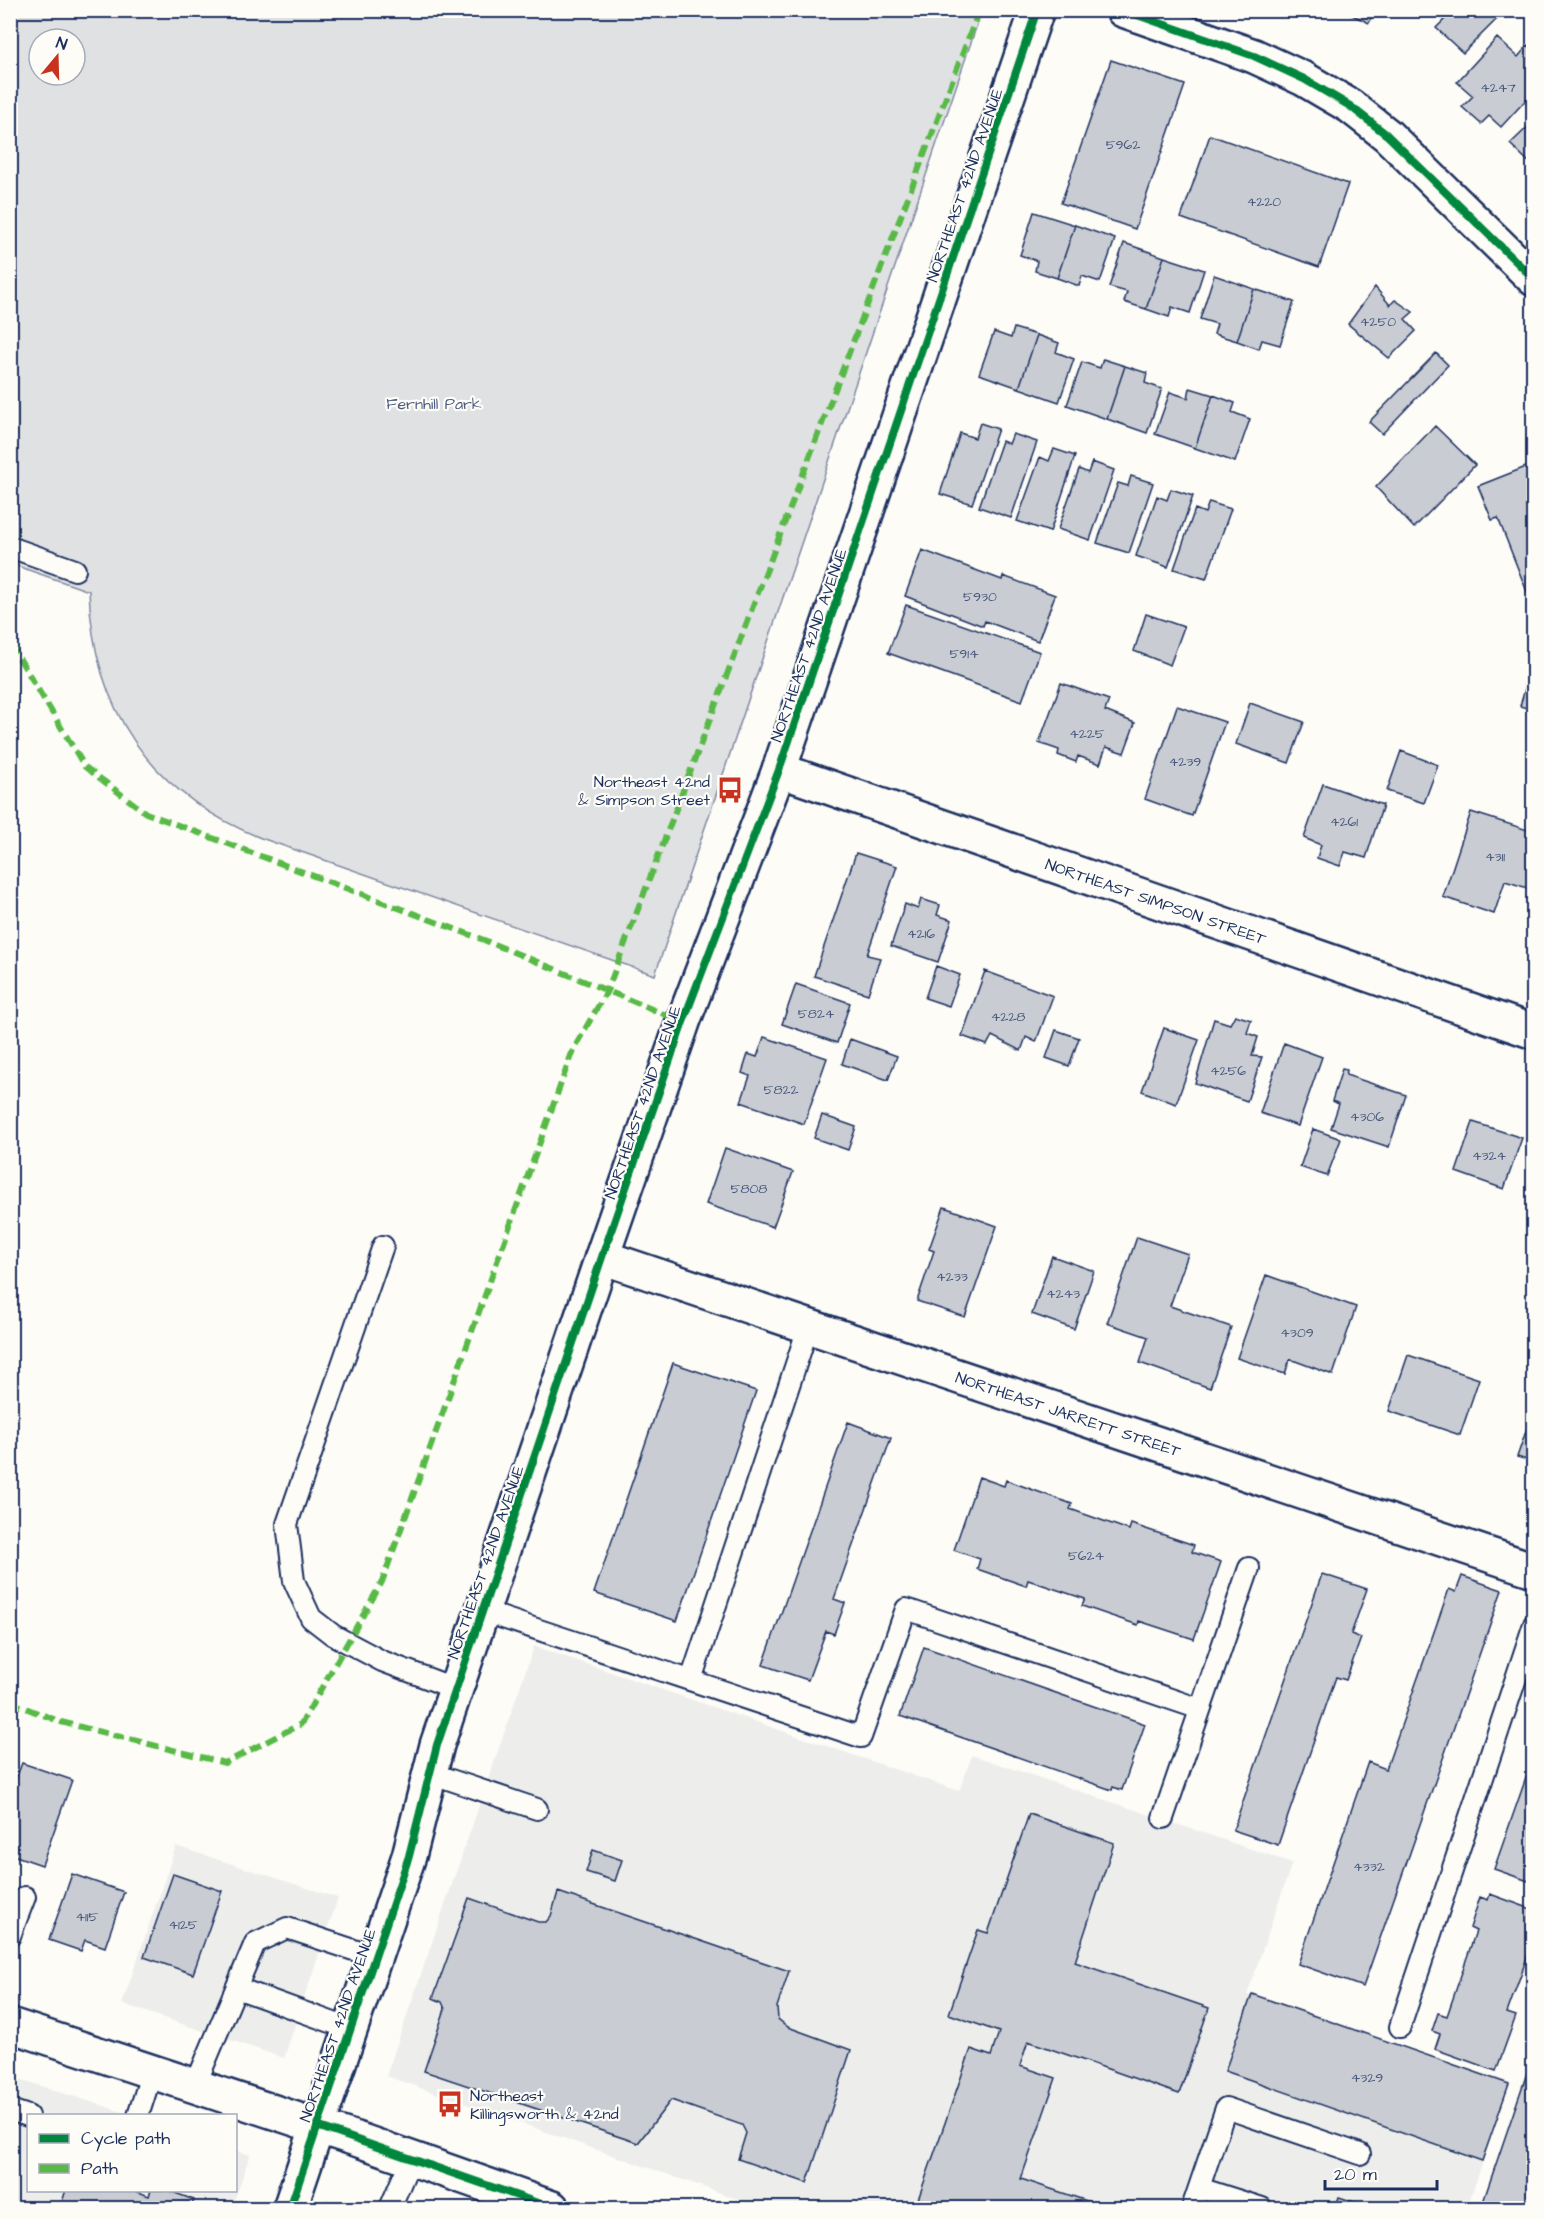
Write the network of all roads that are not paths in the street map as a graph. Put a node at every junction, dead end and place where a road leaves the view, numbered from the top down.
1 (1037, 10) edge
2 (1123, 10) edge
3 (1533, 279) edge
4 (10, 547) edge
5 (75, 570) dead end
6 (779, 770) junction
7 (1533, 1032) edge
8 (383, 1246) dead end
9 (603, 1257) junction
10 (809, 1324) junction
11 (1249, 1568) dead end
12 (1533, 1570) edge
13 (482, 1611) junction
14 (1533, 1624) edge
15 (691, 1680) junction
16 (456, 1689) junction
17 (1200, 1708) junction
18 (430, 1773) junction
19 (537, 1809) dead end
20 (1163, 1818) dead end
21 (25, 1897) dead end
22 (10, 1936) edge
23 (375, 1957) junction
24 (237, 1988) junction
25 (10, 2025) edge
26 (1400, 2027) dead end
27 (350, 2029) junction
28 (152, 2072) junction
29 (195, 2086) junction
30 (10, 2110) edge
31 (138, 2114) edge
32 (27, 2116) edge
33 (317, 2126) junction
34 (1360, 2154) dead end
35 (411, 2159) junction
36 (1199, 2188) junction
37 (290, 2208) edge
38 (390, 2208) edge
39 (552, 2208) edge
40 (1192, 2208) edge
41 (1262, 2208) edge

1 - 6 street, NORTHEAST 42ND AVENUE
2 - 3 street
4 - 5 lane
6 - 7 street, NORTHEAST SIMPSON STREET
6 - 9 street, NORTHEAST 42ND AVENUE
8 - 16 lane
9 - 10 street, NORTHEAST JARRETT STREET
9 - 13 street, NORTHEAST 42ND AVENUE
10 - 12 street, NORTHEAST JARRETT STREET
10 - 15 lane
11 - 17 lane
13 - 15 lane
13 - 16 street, NORTHEAST 42ND AVENUE
14 - 26 lane
15 - 17 lane
16 - 18 street, NORTHEAST 42ND AVENUE
17 - 20 lane
18 - 19 lane
18 - 23 street, NORTHEAST 42ND AVENUE
21 - 22 lane
23 - 24 lane
23 - 27 street, NORTHEAST 42ND AVENUE
24 - 27 lane
24 - 29 lane
25 - 28 street
27 - 33 street, NORTHEAST 42ND AVENUE
28 - 29 street
28 - 31 lane
29 - 33 street
30 - 32 lane
33 - 35 street
33 - 37 street, NORTHEAST 42ND AVENUE
34 - 36 lane
35 - 38 lane
35 - 39 street
36 - 40 lane
36 - 41 lane

